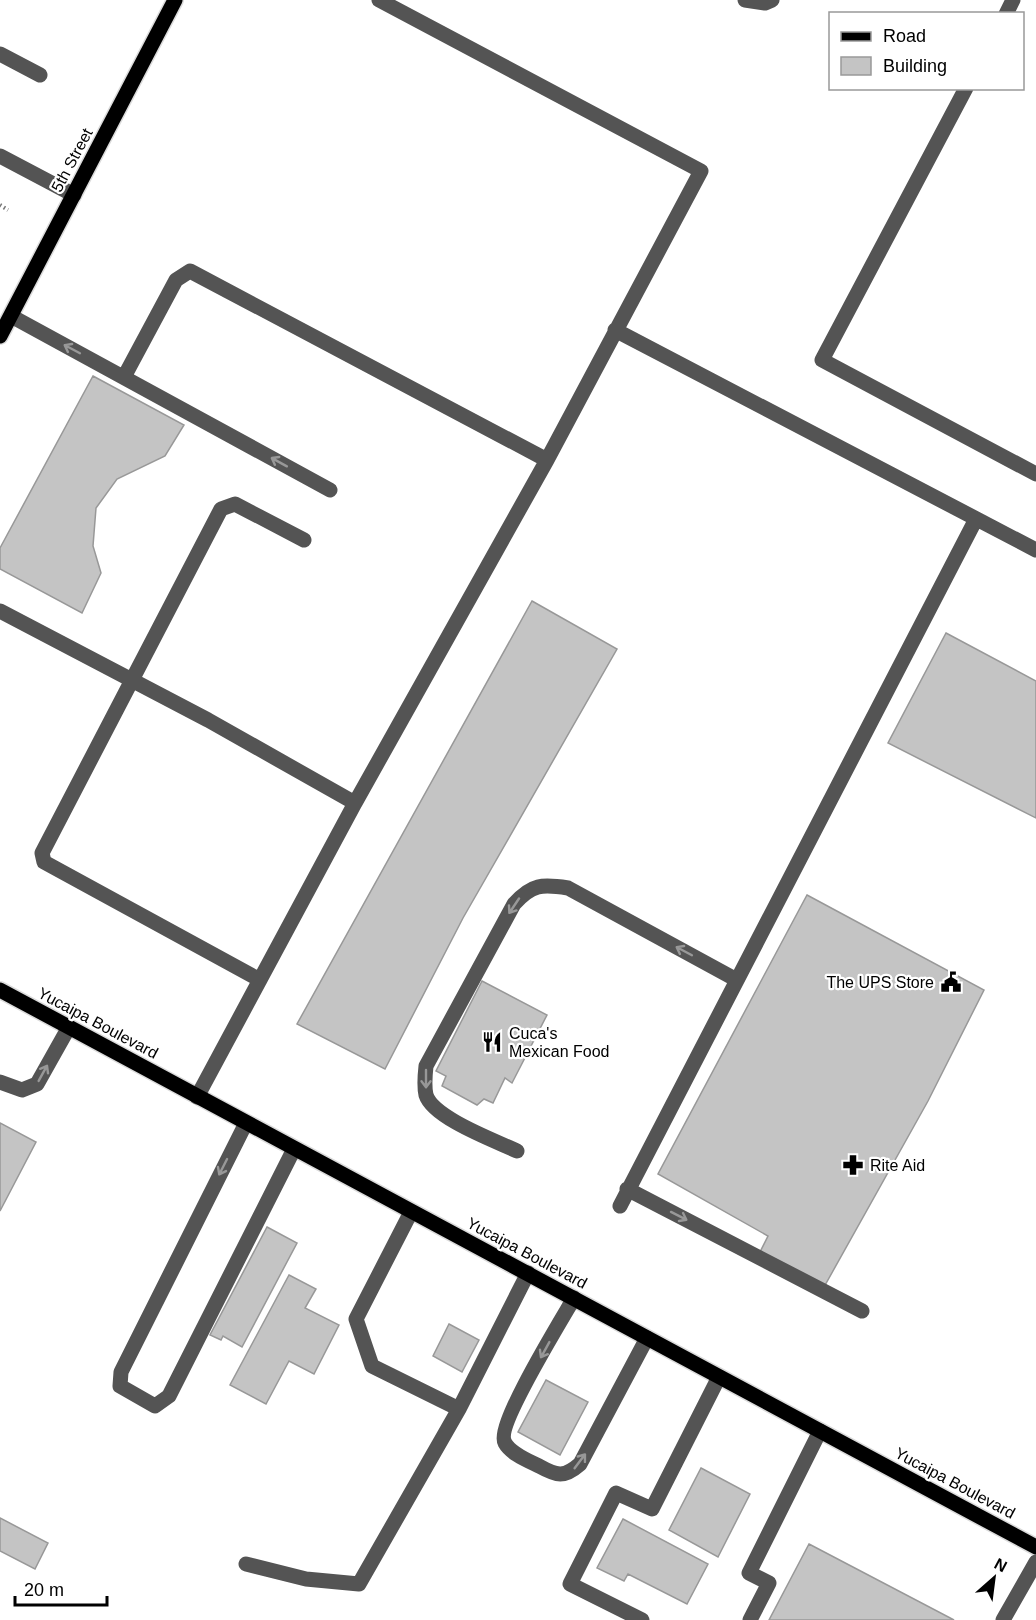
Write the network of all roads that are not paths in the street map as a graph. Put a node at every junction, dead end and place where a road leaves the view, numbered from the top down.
1 (175, 0) edge
2 (379, 0) edge
3 (745, 0) edge
4 (772, 0) edge
5 (0, 54) edge
6 (40, 75) dead end
7 (965, 90) edge
8 (0, 156) edge
9 (74, 195) junction
10 (11, 316) junction
11 (615, 330) junction
12 (0, 336) edge
13 (124, 377) junction
14 (547, 460) junction
15 (1036, 474) edge
16 (330, 490) dead end
17 (976, 519) junction
18 (304, 540) dead end
19 (1036, 550) edge
20 (0, 611) edge
21 (132, 680) junction
22 (356, 803) junction
23 (735, 979) junction
24 (260, 980) junction
25 (0, 990) edge
26 (69, 1027) junction
27 (0, 1082) edge
28 (197, 1097) junction
29 (246, 1123) junction
30 (294, 1149) junction
31 (517, 1151) dead end
32 (627, 1189) junction
33 (620, 1206) dead end
34 (411, 1212) junction
35 (528, 1273) junction
36 (574, 1298) junction
37 (862, 1311) dead end
38 (647, 1338) junction
39 (719, 1377) junction
40 (459, 1409) junction
41 (820, 1431) junction
42 (1036, 1547) edge
43 (1036, 1562) edge
44 (246, 1564) dead end
45 (642, 1620) edge
46 (750, 1620) edge
47 (1003, 1620) edge

1 - 9 main road, 5th Street
2 - 11 lane
3 - 4 lane
5 - 6 lane
7 - 15 lane
8 - 9 lane
9 - 10 main road, 5th Street
10 - 12 main road, 5th Street
13 -> 10 lane
11 - 14 lane
11 - 17 lane
13 - 14 lane
16 -> 13 lane
14 - 22 lane
17 - 19 lane
17 - 23 lane
18 - 21 lane
20 - 21 lane
21 - 22 lane
21 - 24 lane
22 - 24 lane
23 -> 31 lane
23 - 32 lane
24 - 28 lane
25 - 26 main road, Yucaipa Boulevard
27 -> 26 lane
26 - 28 main road, Yucaipa Boulevard
28 - 29 main road, Yucaipa Boulevard
29 - 30 main road, Yucaipa Boulevard
29 -> 30 lane
30 - 34 main road, Yucaipa Boulevard
32 - 33 lane
32 -> 37 lane
34 - 35 main road, Yucaipa Boulevard
34 - 40 lane
35 - 36 main road, Yucaipa Boulevard
35 - 40 lane
36 - 38 main road, Yucaipa Boulevard
36 -> 38 lane
38 - 39 main road, Yucaipa Boulevard
39 - 41 main road, Yucaipa Boulevard
39 - 45 lane
40 - 44 lane
41 - 42 main road, Yucaipa Boulevard
41 - 46 lane
43 - 47 lane

